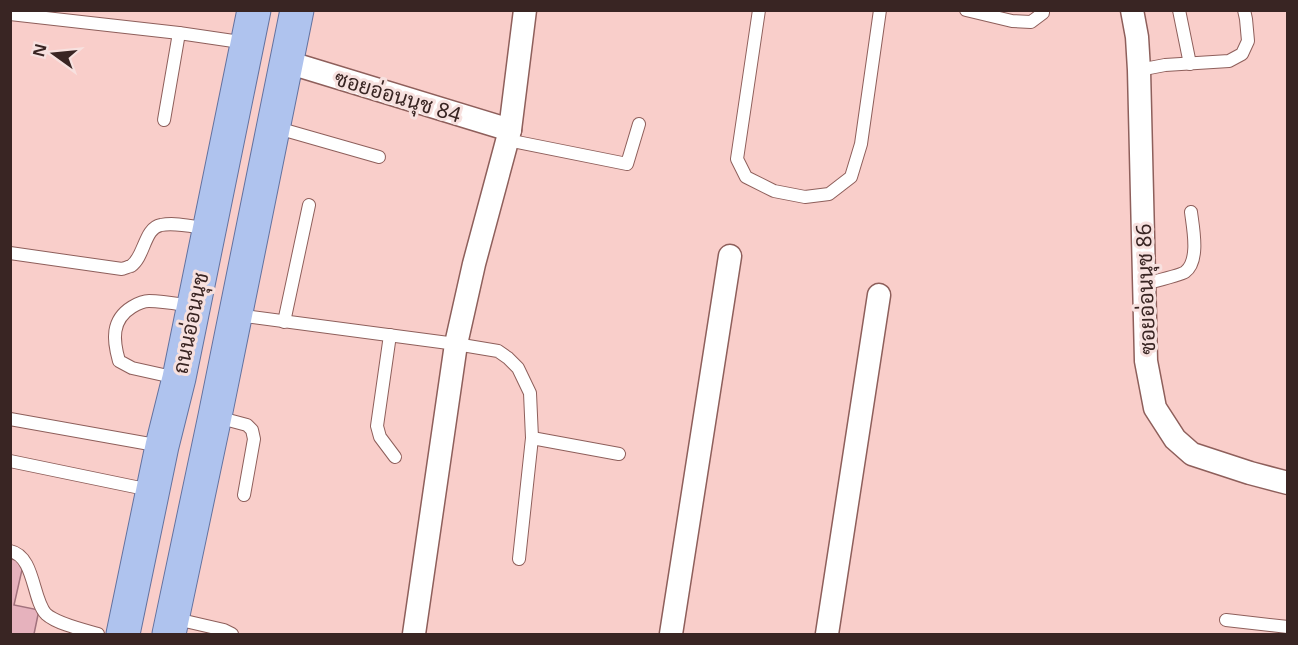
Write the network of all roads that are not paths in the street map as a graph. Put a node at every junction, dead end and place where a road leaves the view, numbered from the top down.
1 (254, 10) edge
2 (297, 10) edge
3 (525, 10) edge
4 (759, 10) edge
5 (880, 10) edge
6 (966, 10) edge
7 (1043, 10) edge
8 (1132, 10) edge
9 (1179, 10) edge
10 (1244, 10) edge
11 (10, 14) edge
12 (179, 33) junction
13 (247, 43) junction
14 (287, 62) junction
15 (1190, 64) junction
16 (1139, 69) junction
17 (164, 120) dead end
18 (639, 124) dead end
19 (274, 127) junction
20 (509, 135) junction
21 (380, 157) dead end
22 (309, 205) dead end
23 (1191, 212) dead end
24 (209, 230) junction
25 (10, 253) edge
26 (730, 256) dead end
27 (1144, 284) junction
28 (879, 295) dead end
29 (193, 306) junction
30 (236, 315) junction
31 (284, 322) junction
32 (390, 335) junction
33 (456, 344) junction
34 (178, 378) junction
35 (215, 416) junction
36 (10, 419) edge
37 (532, 438) junction
38 (162, 446) junction
39 (619, 454) dead end
40 (395, 457) dead end
41 (10, 461) edge
42 (1287, 483) edge
43 (153, 490) junction
44 (244, 495) dead end
45 (10, 551) edge
46 (140, 551) junction
47 (519, 559) dead end
48 (184, 560) junction
49 (1226, 620) dead end
50 (170, 626) edge
51 (1287, 627) edge
52 (98, 634) edge
53 (123, 634) edge
54 (232, 634) edge
55 (414, 634) edge
56 (671, 634) edge
57 (827, 634) edge

1 - 13 main road, ถนนอ่อนนุช
2 - 14 main road, ถนนอ่อนนุช
3 - 20 street
4 - 5 lane
6 - 7 lane
8 - 16 street, ซอยอ่อนนุช 86
9 - 15 lane
10 - 15 lane
11 - 12 lane
12 - 13 lane
12 - 17 lane
13 - 24 main road, ถนนอ่อนนุช
14 - 19 main road, ถนนอ่อนนุช
14 - 20 street, ซอยอ่อนนุช 84
15 - 16 lane
16 - 27 street, ซอยอ่อนนุช 86
18 - 20 lane
19 - 21 lane
19 - 30 main road, ถนนอ่อนนุช
20 - 33 street
22 - 31 lane
23 - 27 lane
24 - 25 lane
24 - 29 main road, ถนนอ่อนนุช
26 - 56 street
27 - 42 street, ซอยอ่อนนุช 86
28 - 57 street
29 - 34 main road, ถนนอ่อนนุช
29 - 34 lane
30 - 31 lane
30 - 35 main road, ถนนอ่อนนุช
31 - 32 lane
32 - 33 lane
32 - 40 lane
33 - 37 lane
33 - 55 street
34 - 38 main road, ถนนอ่อนนุช
35 - 44 lane
35 - 48 main road, ถนนอ่อนนุช
36 - 38 lane
37 - 39 lane
37 - 47 lane
38 - 43 main road, ถนนอ่อนนุช
41 - 43 lane
43 - 46 main road, ถนนอ่อนนุช
45 - 52 lane
46 - 48 main road
46 - 53 main road, ถนนอ่อนนุช
48 - 50 main road, ถนนอ่อนนุช
49 - 51 lane
50 - 54 lane

